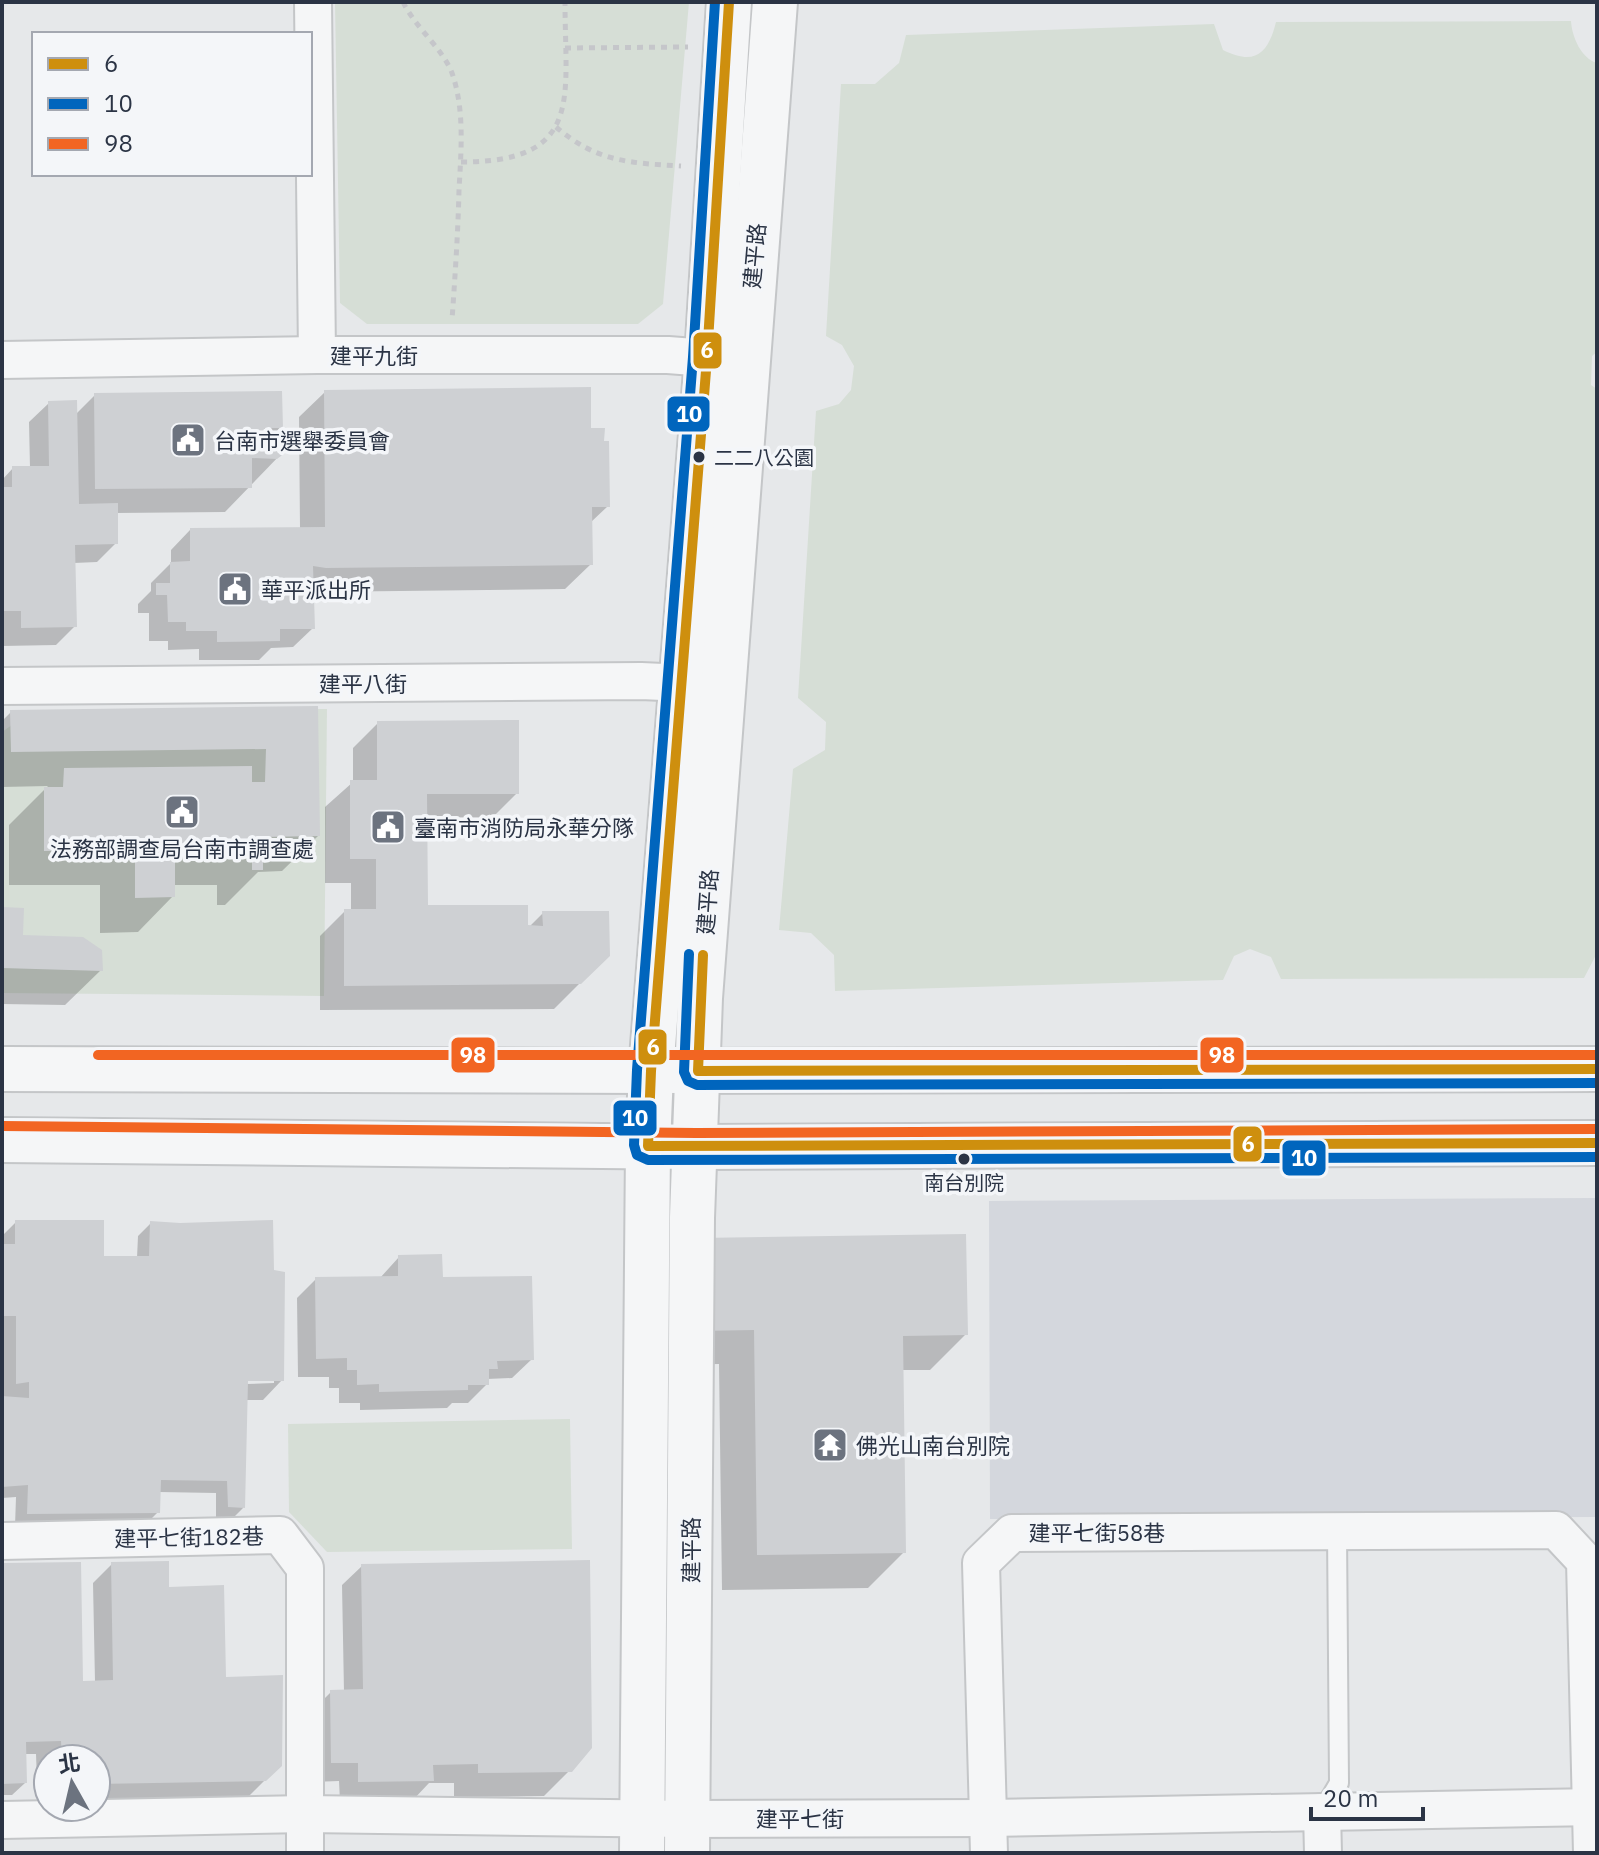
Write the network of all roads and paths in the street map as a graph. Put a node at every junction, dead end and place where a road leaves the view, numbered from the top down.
1 (313, 2) edge
2 (403, 2) edge
3 (565, 2) edge
4 (729, 2) edge
5 (775, 2) edge
6 (694, 47) dead end
7 (565, 48) junction
8 (556, 127) junction
9 (461, 162) junction
10 (683, 166) dead end
11 (451, 332) dead end
12 (317, 355) junction
13 (727, 359) junction
14 (2, 360) edge
15 (703, 683) junction
16 (2, 686) edge
17 (2, 1069) edge
18 (1597, 1069) edge
19 (651, 1071) junction
20 (698, 1071) junction
21 (2, 1140) edge
22 (1597, 1143) edge
23 (648, 1146) junction
24 (696, 1147) junction
25 (1337, 1531) junction
26 (2, 1541) edge
27 (1594, 1807) edge
28 (1322, 1812) junction
29 (306, 1814) junction
30 (2, 1820) edge
31 (643, 1835) edge
32 (688, 1836) edge
33 (988, 1836) edge
34 (305, 1853) edge
35 (1323, 1853) edge
36 (1592, 1853) edge

1 - 12 street
2 - 9 path
3 - 7 path
4 - 13 street, 建平路
5 - 13 street, 建平路
6 - 7 path
7 - 8 path
8 - 9 path
8 - 10 path
9 - 11 path
12 - 13 street, 建平九街
12 - 14 street, 建平九街
13 - 15 street, 建平路
15 - 16 street, 建平八街
15 - 19 street, 建平路
15 - 20 street, 建平路
17 - 19 street
18 - 20 street
19 - 20 street
19 - 23 street, 建平路
20 - 24 street, 建平路
21 - 23 street
22 - 24 street
23 - 24 street
23 - 31 street, 建平路
24 - 32 street, 建平路
25 - 27 street, 建平七街58巷
25 - 28 lane
25 - 33 street, 建平七街58巷
26 - 29 street, 建平七街182巷
27 - 28 street, 建平七街
27 - 36 street, 建平七街58巷
28 - 33 street, 建平七街
28 - 35 street
29 - 30 street, 建平七街
29 - 31 street, 建平七街
29 - 34 street
31 - 32 street, 建平七街
32 - 33 street, 建平七街

